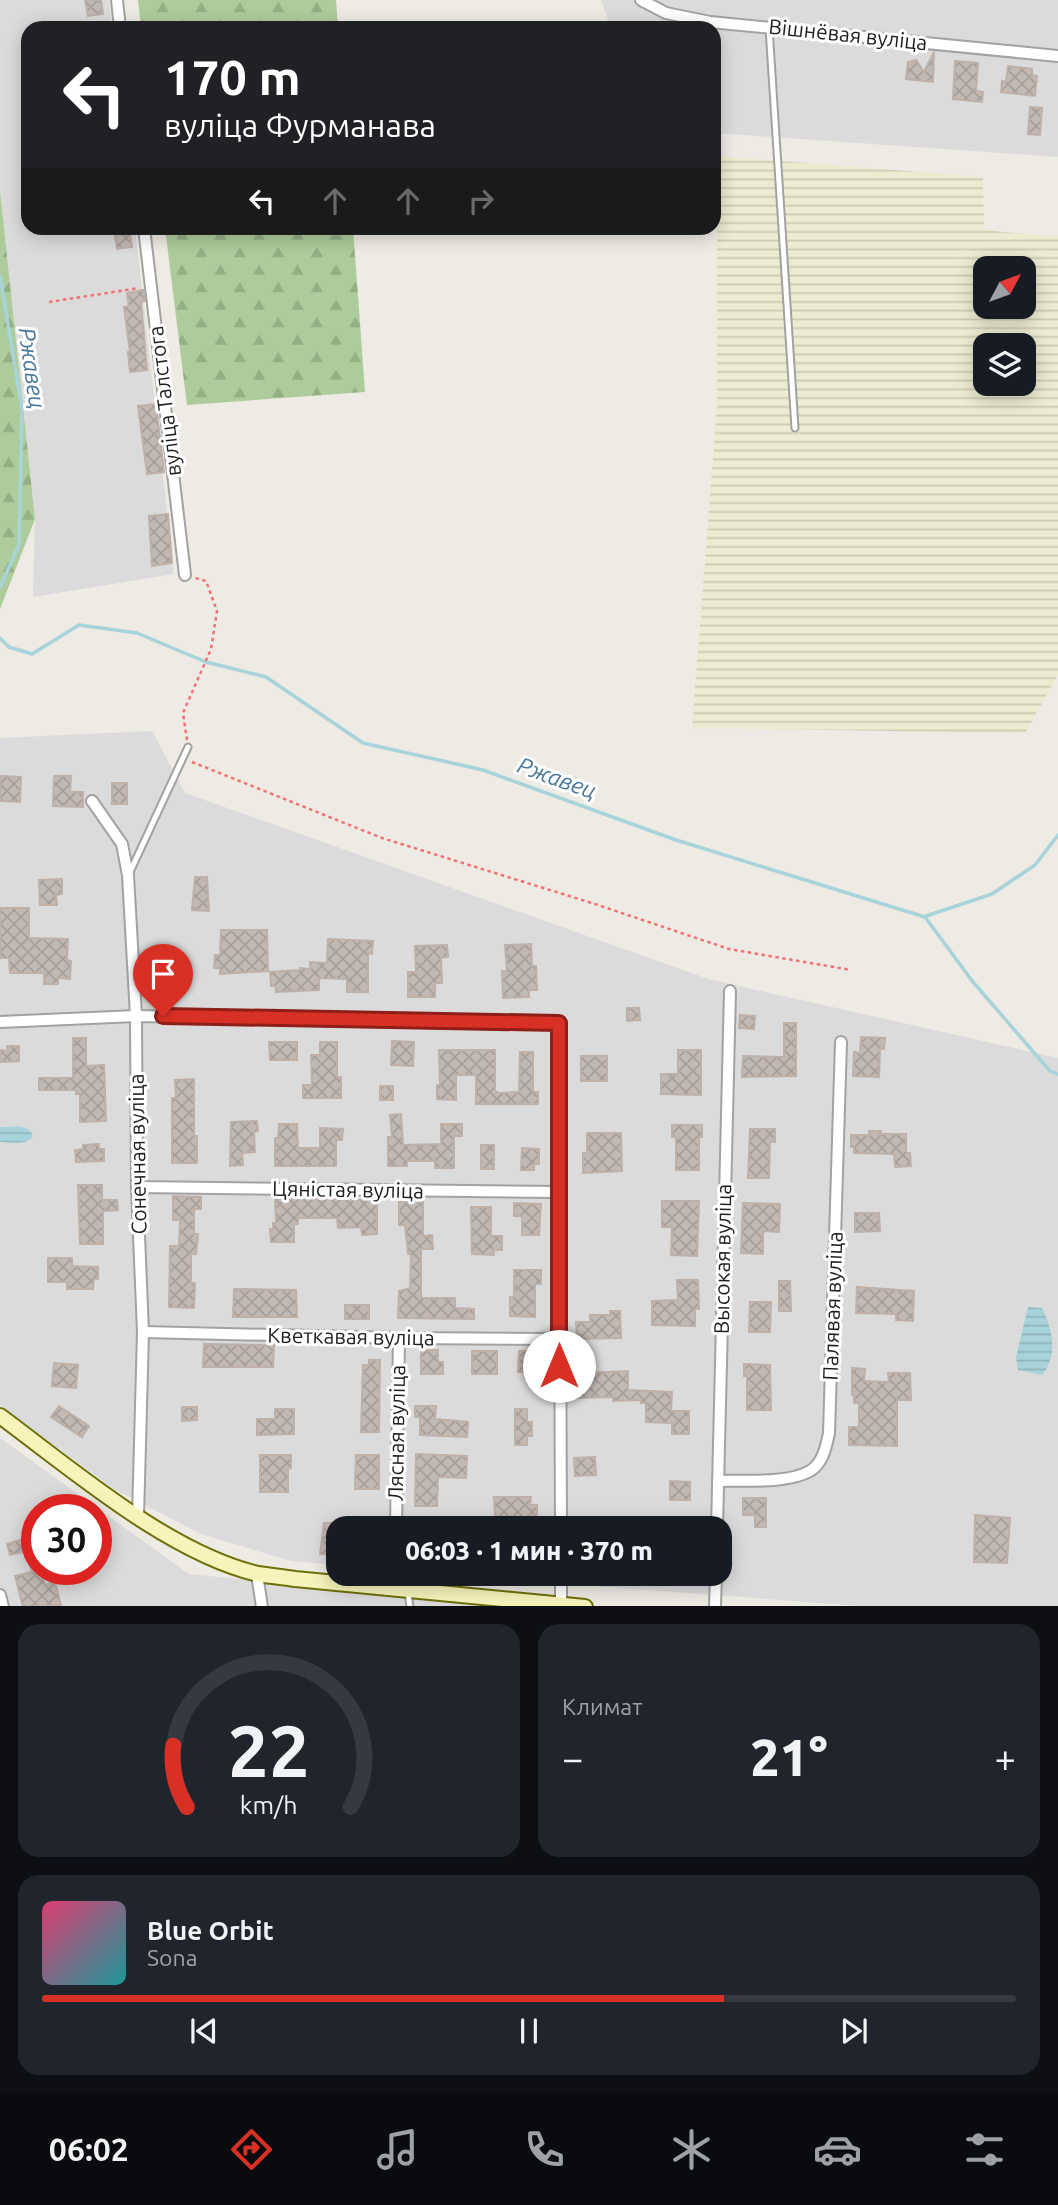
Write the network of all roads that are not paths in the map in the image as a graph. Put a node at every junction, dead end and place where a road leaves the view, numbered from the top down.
1 (117, 0) edge
2 (641, 0) edge
3 (119, 21) edge
4 (719, 21) edge
5 (721, 21) edge
6 (769, 27) junction
7 (1058, 56) edge
8 (145, 235) edge
9 (795, 428) dead end
10 (185, 575) road end
11 (188, 747) road end
12 (92, 801) dead end
13 (128, 875) junction
14 (730, 991) dead end
15 (136, 1016) junction
16 (0, 1022) edge
17 (841, 1042) dead end
18 (137, 1187) junction
19 (558, 1192) junction
20 (143, 1332) junction
21 (399, 1338) junction
22 (559, 1339) junction
23 (0, 1416) edge
24 (718, 1481) junction
25 (396, 1516) edge
26 (561, 1516) edge
27 (717, 1516) edge
28 (138, 1517) junction
29 (257, 1574) junction
30 (326, 1579) edge
31 (400, 1586) edge
32 (414, 1586) edge
33 (561, 1586) edge
34 (716, 1586) edge
35 (0, 1595) edge
36 (561, 1605) edge
37 (3, 1606) edge
38 (262, 1606) edge
39 (410, 1606) edge
40 (585, 1606) edge
41 (715, 1606) edge

1 - 3 street
2 - 4 street, Вішнёвая вуліца
5 - 6 street, Вішнёвая вуліца
6 - 7 street, Вішнёвая вуліца
6 - 9 lane
8 - 10 street, вуліца Талстога
11 - 13 lane
12 - 13 street, Сонечная вуліца
13 - 15 street, Сонечная вуліца
14 - 24 street, Высокая вуліца
15 - 16 street
15 - 18 street, Сонечная вуліца
15 - 19 street
17 - 24 street, Палявая вуліца
18 - 19 street, Цяністая вуліца
18 - 20 street, Сонечная вуліца
19 - 22 street
20 - 21 street, Кветкавая вуліца
20 - 28 street, Сонечная вуліца
21 - 22 street, Кветкавая вуліца
21 - 25 street, Лясная вуліца
22 - 26 street
23 - 28 main road
24 - 27 street, Высокая вуліца
28 - 29 main road
29 - 30 main road
29 - 38 street
31 - 39 lane
32 - 36 main road
33 - 36 street
34 - 41 street
35 - 37 street
36 - 40 main road

